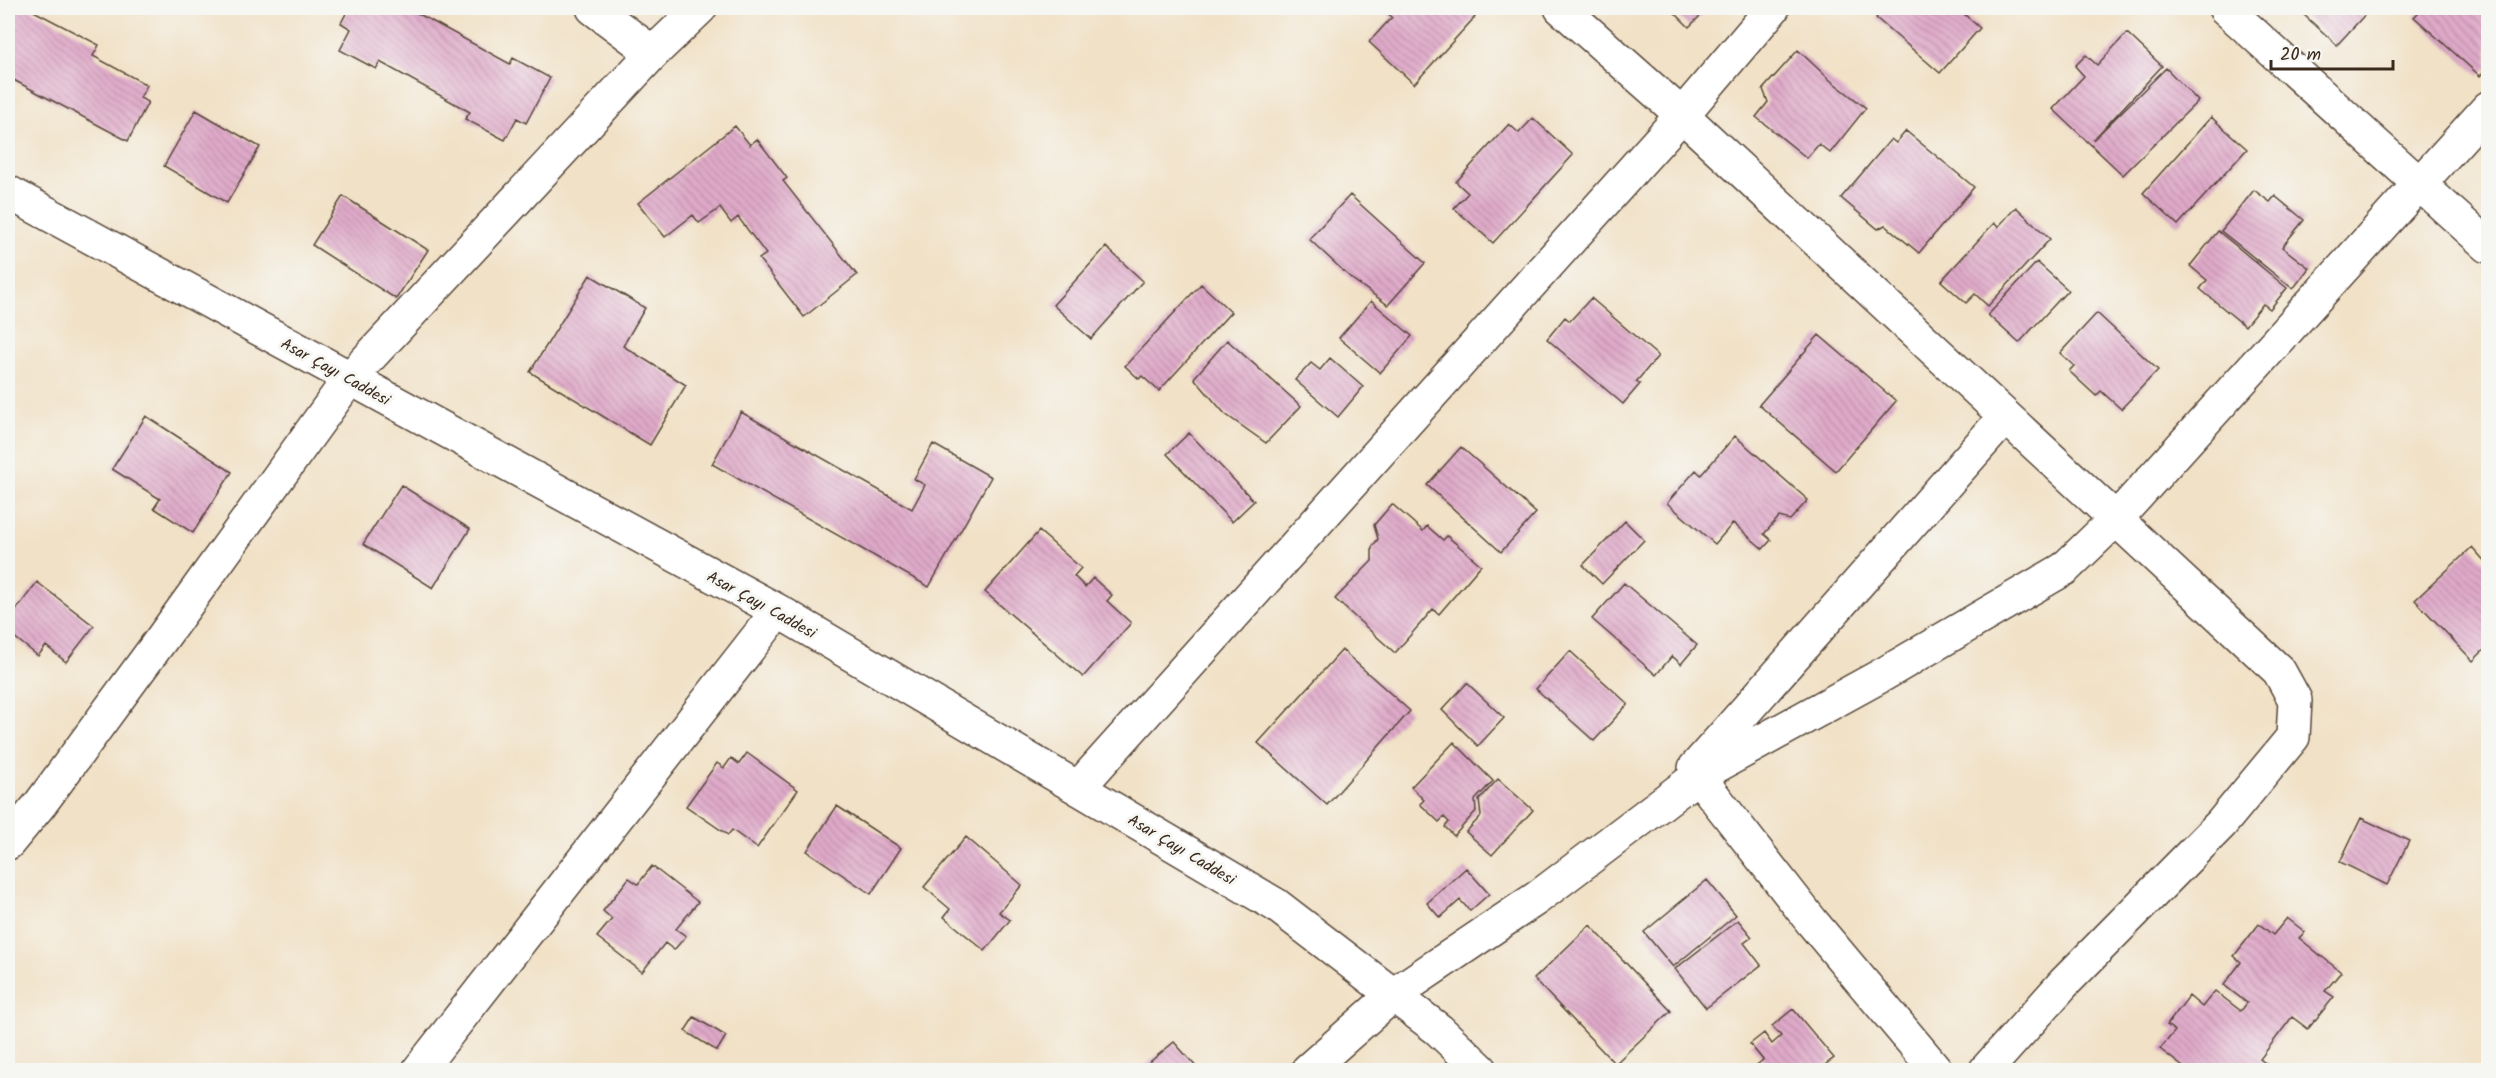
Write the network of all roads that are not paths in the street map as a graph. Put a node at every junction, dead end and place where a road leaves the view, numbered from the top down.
1 (593, 8) edge
2 (700, 8) edge
3 (1561, 8) edge
4 (1773, 8) edge
5 (2225, 8) edge
6 (653, 53) junction
7 (2488, 108) edge
8 (1682, 115) junction
9 (2420, 183) junction
10 (8, 192) edge
11 (2488, 246) edge
12 (350, 378) junction
13 (2005, 417) junction
14 (2116, 519) junction
15 (778, 611) junction
16 (1698, 776) junction
17 (1078, 788) junction
18 (1668, 798) junction
19 (8, 843) edge
20 (1393, 995) junction
21 (419, 1071) edge
22 (1308, 1071) edge
23 (1481, 1071) edge
24 (1936, 1071) edge
25 (1986, 1071) edge

1 - 6 street
2 - 6 street
3 - 8 street
4 - 8 street
5 - 9 street
6 - 12 street
7 - 9 street
8 - 13 street
8 - 17 street
9 - 11 street
9 - 14 street
10 - 12 street, Asar Çayı Caddesi
12 - 15 street, Asar Çayı Caddesi
12 - 19 street
13 - 14 street
13 - 18 street
14 - 16 street
14 - 25 street
15 - 17 street, Asar Çayı Caddesi
15 - 21 street
16 - 18 street
16 - 24 street
17 - 20 street, Asar Çayı Caddesi
18 - 20 street
20 - 22 street
20 - 23 street, Asar Çayı Caddesi

